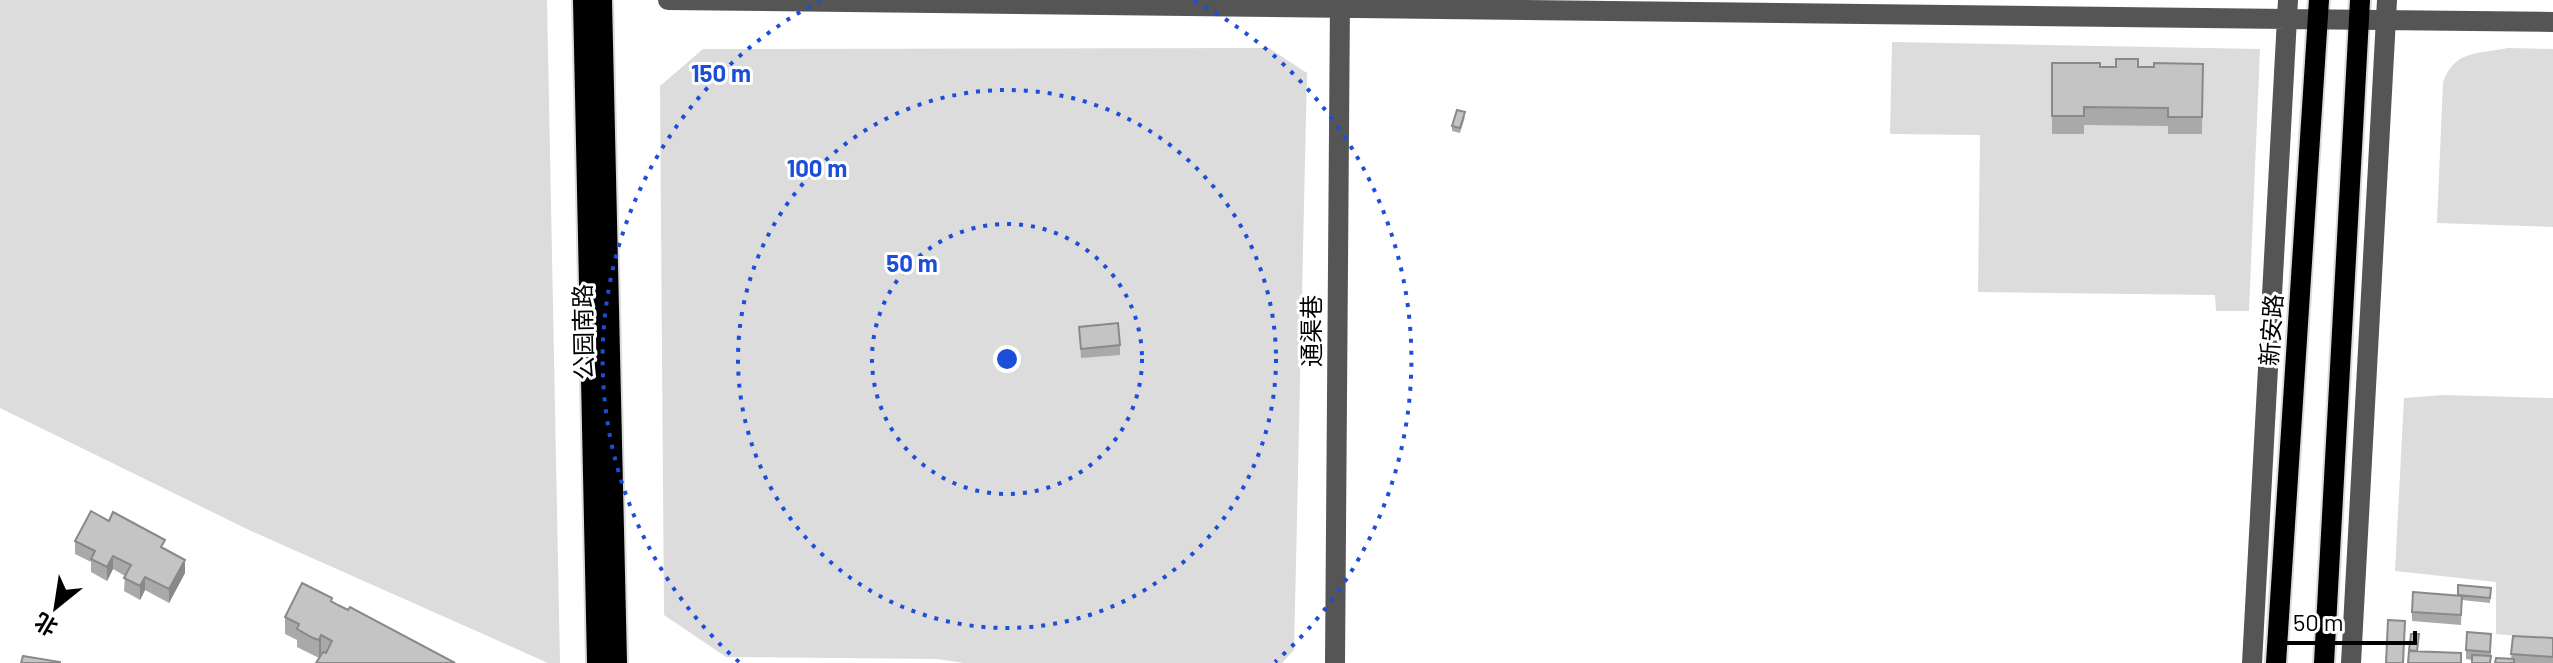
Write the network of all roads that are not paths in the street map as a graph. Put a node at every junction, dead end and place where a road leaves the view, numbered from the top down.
1 (583, 0) edge
2 (602, 0) edge
3 (668, 0) edge
4 (1340, 4) edge
5 (2288, 9) edge
6 (2319, 9) edge
7 (2360, 9) edge
8 (2387, 10) edge
9 (2553, 22) edge
10 (597, 663) edge
11 (617, 663) edge
12 (1335, 663) edge
13 (2252, 663) edge
14 (2276, 663) edge
15 (2324, 663) edge
16 (2351, 663) edge

1 - 10 main road, 公园南路
2 - 11 main road, 公园南路
3 - 4 street
4 - 5 street
4 - 12 street, 通渠巷
5 - 6 street
5 - 13 street
6 - 7 street
6 - 14 main road, 新安路
7 - 8 street
7 - 15 main road
8 - 9 street
8 - 16 street

